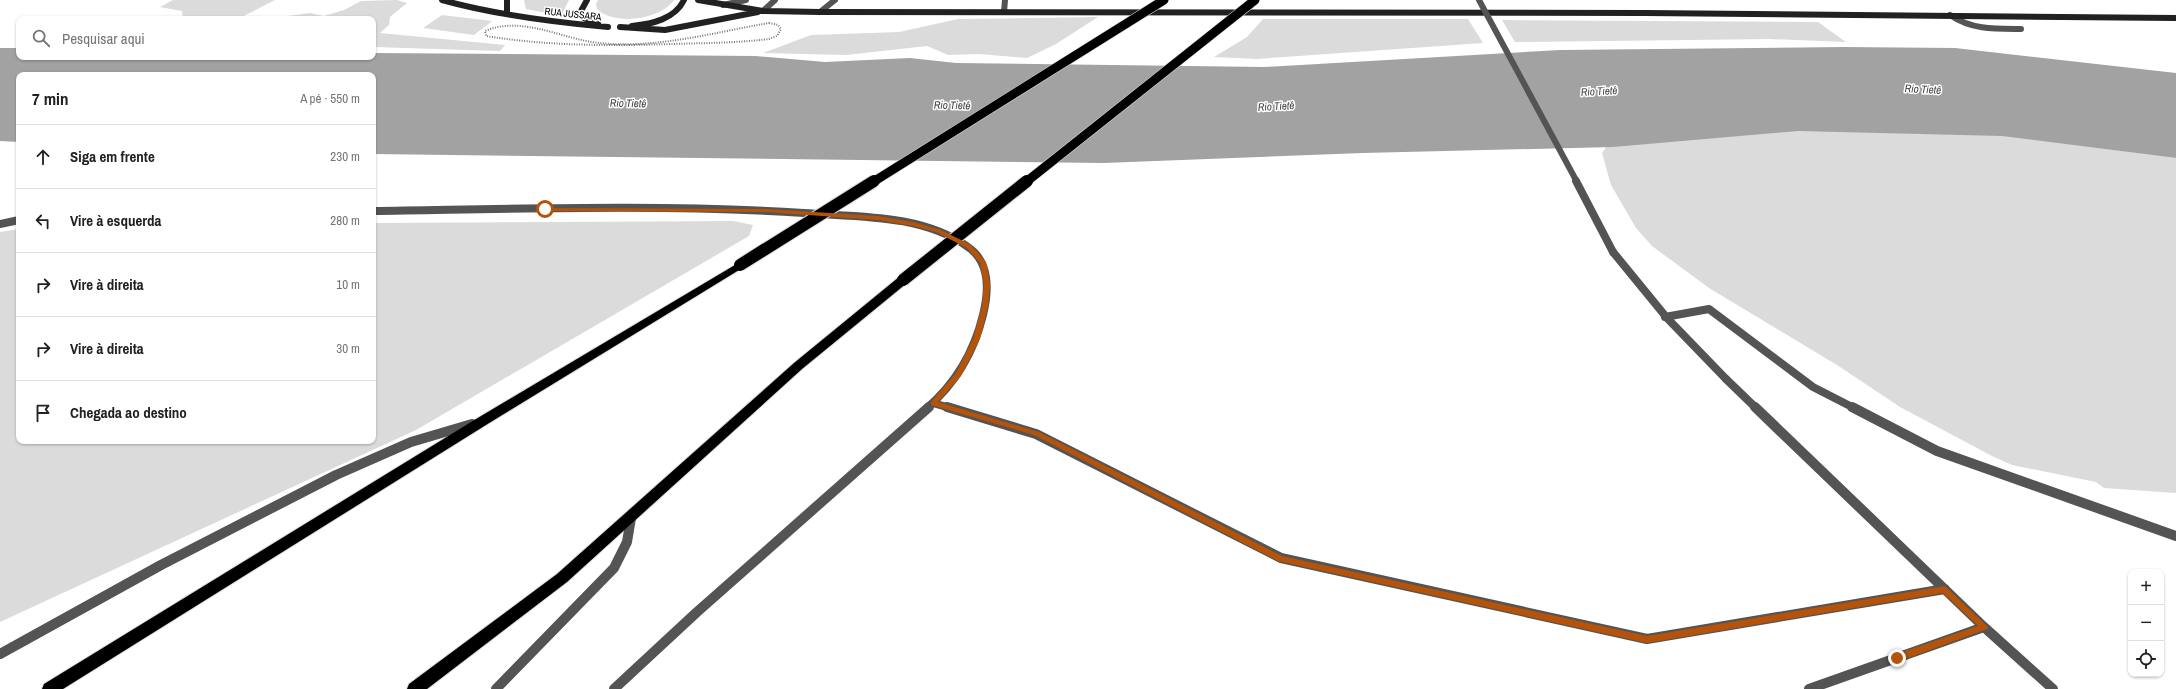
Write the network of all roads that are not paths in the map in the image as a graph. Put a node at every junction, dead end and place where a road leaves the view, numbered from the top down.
1 (442, 0) edge
2 (507, 0) edge
3 (587, 0) edge
4 (684, 0) edge
5 (698, 0) edge
6 (746, 0) edge
7 (775, 0) edge
8 (836, 0) edge
9 (1005, 0) edge
10 (1164, 0) edge
11 (1255, 0) edge
12 (1479, 0) edge
13 (722, 5) junction
14 (763, 11) junction
15 (820, 12) junction
16 (1004, 12) junction
17 (507, 13) junction
18 (1950, 15) junction
19 (2176, 18) edge
20 (608, 26) junction
21 (620, 27) junction
22 (2021, 29) dead end
23 (376, 211) edge
24 (16, 221) edge
25 (0, 224) edge
26 (1665, 317) junction
27 (933, 403) junction
28 (481, 422) junction
29 (631, 518) junction
30 (2176, 536) edge
31 (1945, 589) junction
32 (1984, 627) junction
33 (0, 654) edge
34 (50, 689) edge
35 (415, 689) edge
36 (496, 689) edge
37 (614, 689) edge
38 (1810, 689) edge
39 (2053, 689) edge

1 - 17 main road, RUA JUSSARA
2 - 17 main road
3 - 20 main road
4 - 21 main road
5 - 13 main road
6 - 13 street
7 - 14 street
8 - 15 street
9 - 16 street
10 - 28 highway, bridge
11 - 29 highway, bridge
12 - 26 street, bridge
13 - 14 main road
14 - 15 main road
14 - 21 main road
15 - 16 main road
16 - 18 main road
17 - 20 main road, RUA JUSSARA
18 - 19 main road
18 - 22 street
20 - 21 main road
23 - 27 street
24 - 25 street
26 - 30 street
26 - 31 street
27 - 31 street
27 - 37 street
28 - 33 street
28 - 34 highway
29 - 35 highway
29 - 36 street
31 - 32 street
32 - 38 street
32 - 39 street

